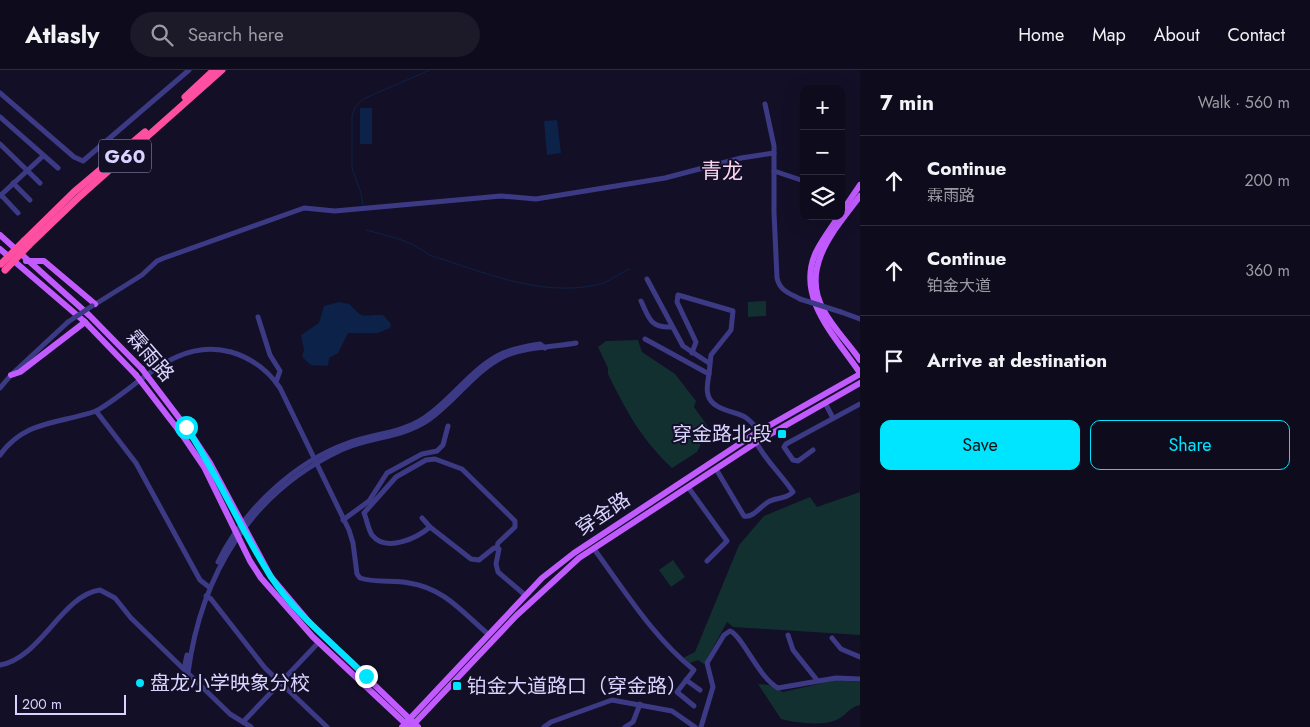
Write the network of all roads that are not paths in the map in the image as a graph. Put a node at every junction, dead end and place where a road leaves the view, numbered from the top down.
1 (189, 70) edge
2 (214, 70) edge
3 (222, 70) edge
4 (0, 93) edge
5 (765, 104) dead end
6 (0, 118) edge
7 (0, 144) edge
8 (774, 153) junction
9 (43, 156) junction
10 (58, 168) dead end
11 (26, 171) junction
12 (774, 171) junction
13 (800, 180) edge
14 (13, 183) junction
15 (40, 183) dead end
16 (860, 185) edge
17 (0, 196) edge
18 (860, 196) edge
19 (30, 200) dead end
20 (845, 202) edge
21 (850, 205) junction
22 (845, 209) edge
23 (18, 213) dead end
24 (837, 220) edge
25 (0, 236) edge
26 (27, 243) junction
27 (0, 249) edge
28 (26, 261) junction
29 (1, 268) edge
30 (648, 280) dead end
31 (641, 301) dead end
32 (93, 305) junction
33 (258, 317) dead end
34 (860, 320) edge
35 (85, 322) junction
36 (671, 327) junction
37 (645, 339) dead end
38 (576, 343) dead end
39 (692, 353) junction
40 (860, 360) edge
41 (710, 363) junction
42 (860, 373) edge
43 (709, 374) junction
44 (11, 375) junction
45 (276, 382) junction
46 (860, 384) edge
47 (0, 388) edge
48 (825, 403) junction
49 (860, 404) edge
50 (96, 411) junction
51 (833, 418) junction
52 (448, 426) dead end
53 (759, 431) junction
54 (756, 442) junction
55 (813, 450) dead end
56 (0, 455) edge
57 (316, 462) junction
58 (716, 469) junction
59 (688, 487) junction
60 (422, 518) dead end
61 (343, 520) junction
62 (243, 526) junction
63 (430, 527) junction
64 (237, 533) junction
65 (497, 547) junction
66 (594, 549) junction
67 (707, 561) dead end
68 (208, 586) junction
69 (525, 595) junction
70 (206, 596) junction
71 (488, 634) junction
72 (788, 635) dead end
73 (832, 638) dead end
74 (319, 642) junction
75 (860, 657) edge
76 (0, 665) edge
77 (186, 671) junction
78 (860, 679) edge
79 (686, 680) junction
80 (817, 680) junction
81 (280, 682) junction
82 (700, 690) dead end
83 (640, 704) junction
84 (694, 706) dead end
85 (243, 722) junction
86 (410, 725) edge
87 (251, 727) edge
88 (327, 727) edge
89 (544, 727) edge
90 (625, 727) edge
91 (694, 727) edge
92 (701, 727) edge

1 - 4 street
2 - 26 highway, G60
3 - 26 highway, G60
5 - 8 street
6 - 9 street
7 - 11 street
8 - 12 street
8 - 32 street
9 - 10 street
9 - 11 street
11 - 14 street
11 - 15 street
12 - 13 street
12 - 34 street, bridge
14 - 17 street
14 - 19 street
16 - 21 main road
17 - 23 street
18 - 21 main road
20 - 21 street
21 - 22 main road
21 - 40 main road
24 - 42 main road
25 - 28 main road, 霖雨路
26 - 29 highway, G60, bridge
27 - 35 main road, 霖雨路
28 - 32 main road
28 - 62 main road, 霖雨路, bridge
30 - 36 street
31 - 36 street
32 - 44 street, bridge
33 - 45 street
35 - 44 main road
35 - 64 main road, 霖雨路, bridge
36 - 39 street
37 - 43 street
38 - 57 street
39 - 41 street
39 - 41 street
41 - 43 street
42 - 53 main road, 穿金路
43 - 53 street
44 - 47 street
45 - 50 street
45 - 57 street
46 - 48 main road, 穿金路
48 - 51 street
48 - 54 main road, 穿金路
49 - 51 street
50 - 56 street
50 - 68 street
51 - 55 street
52 - 61 street
53 - 69 main road, 穿金路
54 - 58 main road, 穿金路
54 - 58 street
57 - 61 street
57 - 62 street
58 - 59 main road, 穿金路
59 - 66 main road, 穿金路
59 - 67 street
60 - 63 street
61 - 71 street
62 - 64 street
62 - 86 main road, 霖雨路
63 - 65 street
63 - 65 street
64 - 68 street
64 - 74 main road, 霖雨路
65 - 69 street
66 - 79 street
66 - 86 main road, 穿金路
68 - 70 street
68 - 77 street
69 - 71 main road, 穿金路
70 - 77 street
70 - 81 street
71 - 86 main road, 穿金路
72 - 80 street
73 - 75 street
74 - 81 street
74 - 86 main road, 霖雨路
76 - 77 street
77 - 85 street
78 - 80 street
79 - 82 street
79 - 84 street
80 - 92 street
81 - 85 street
81 - 88 street
83 - 89 street
83 - 90 street
83 - 91 street
85 - 87 street

